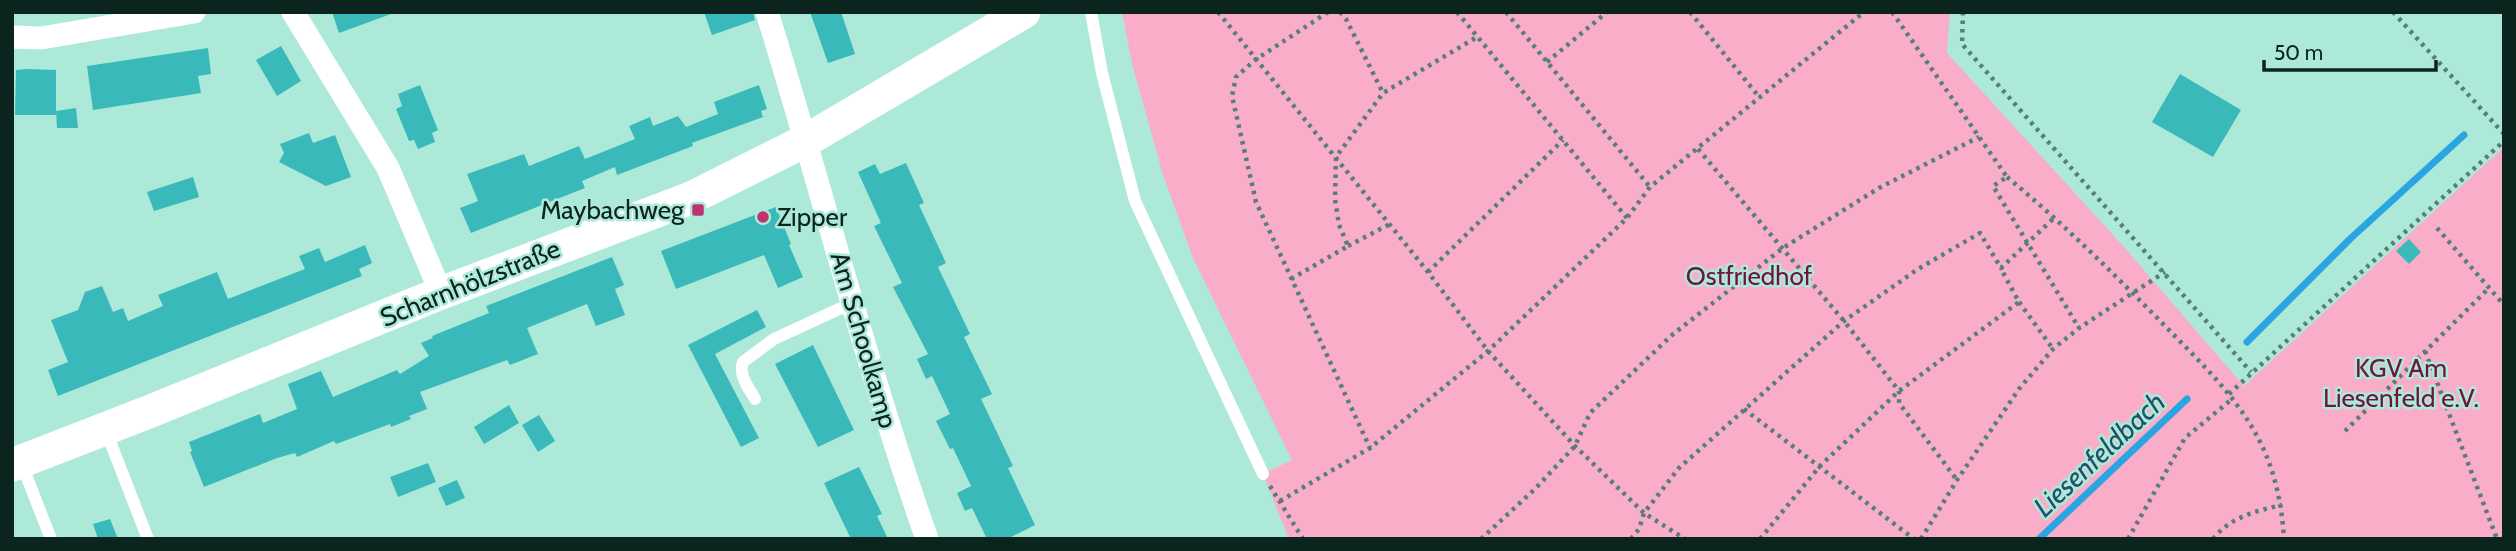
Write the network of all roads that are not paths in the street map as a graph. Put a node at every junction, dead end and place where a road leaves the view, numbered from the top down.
1 (194, 12) edge
2 (293, 12) edge
3 (766, 12) edge
4 (1024, 12) edge
5 (1091, 12) edge
6 (12, 37) edge
7 (807, 140) junction
8 (441, 293) junction
9 (852, 303) junction
10 (755, 399) dead end
11 (105, 429) junction
12 (17, 463) edge
13 (1263, 474) road end
14 (51, 539) edge
15 (148, 539) edge
16 (928, 539) edge

1 - 6 street
2 - 8 street
3 - 7 street, Am Schoolkamp
4 - 7 main road, Scharnhölzstraße
5 - 13 lane
7 - 8 main road, Scharnhölzstraße
7 - 9 street, Am Schoolkamp
8 - 11 main road, Scharnhölzstraße
9 - 10 lane
9 - 16 street, Am Schoolkamp
11 - 12 main road, Scharnhölzstraße
11 - 15 lane
12 - 14 lane

